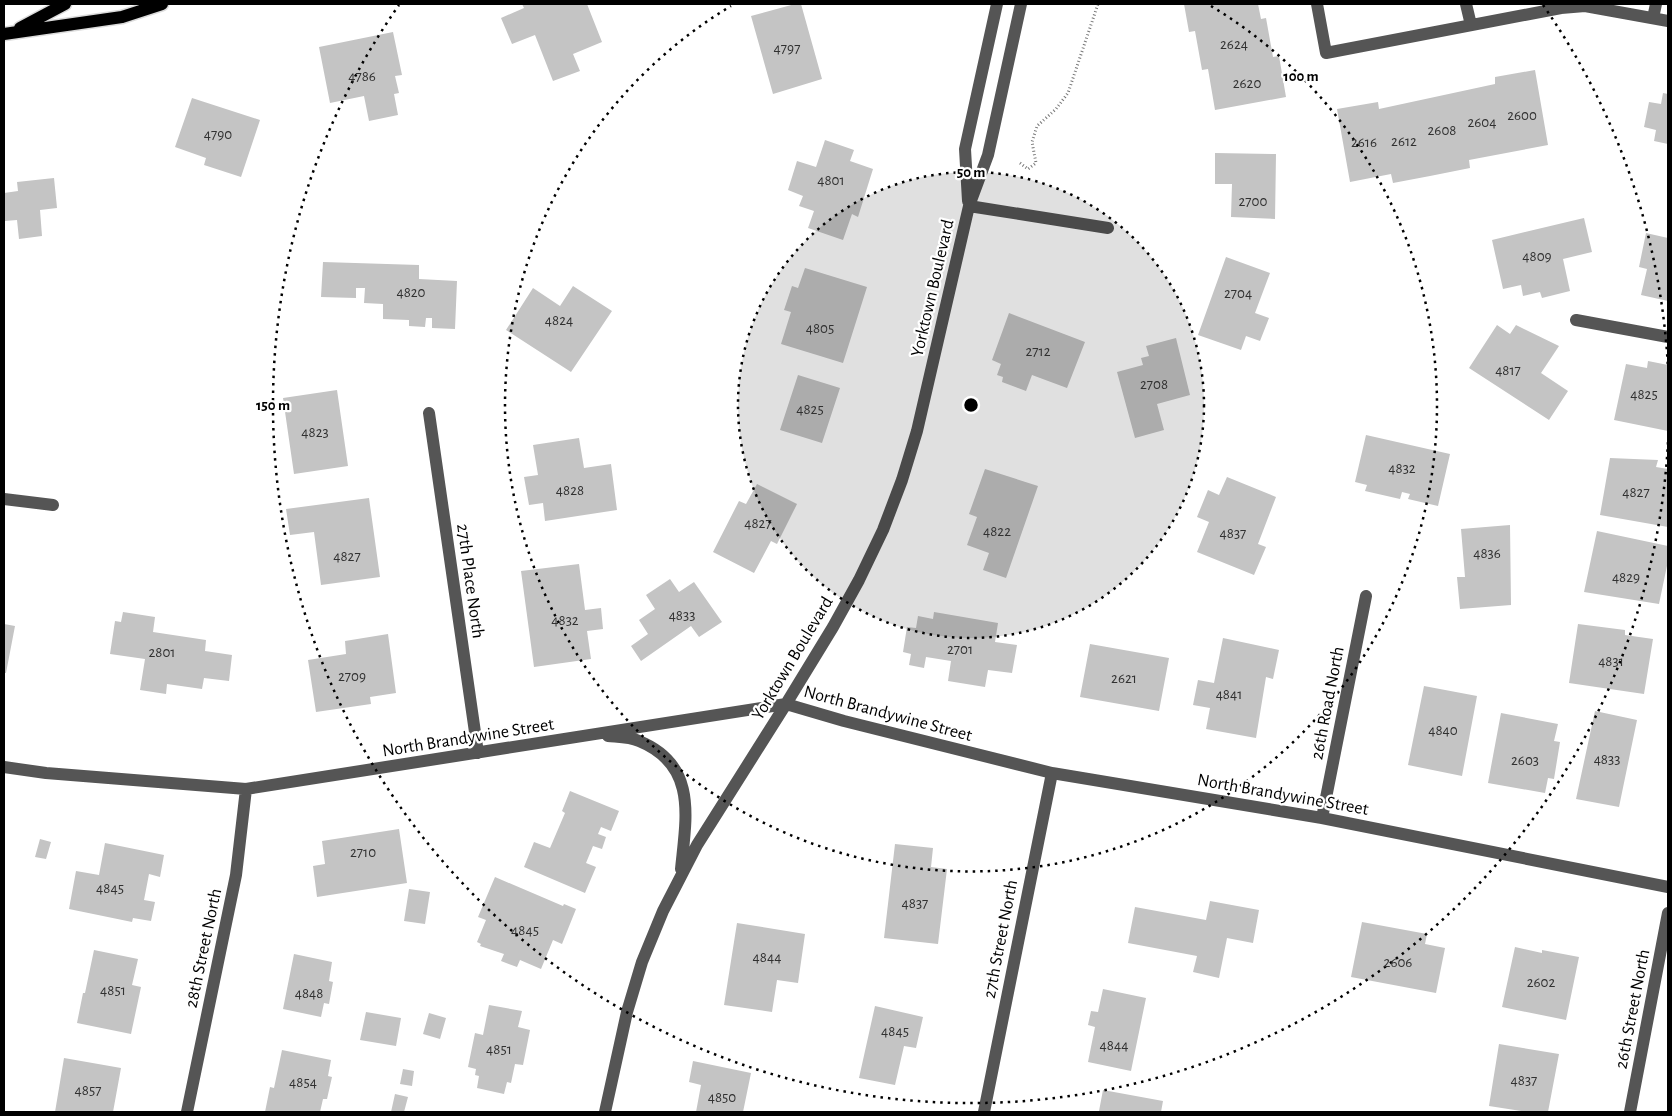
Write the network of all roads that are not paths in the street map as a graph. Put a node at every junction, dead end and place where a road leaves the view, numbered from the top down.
1 (66, 4) edge
2 (162, 4) edge
3 (997, 4) edge
4 (1021, 4) edge
5 (1317, 4) edge
6 (1466, 4) edge
7 (1656, 4) edge
8 (1653, 18) junction
9 (1668, 21) edge
10 (1471, 25) junction
11 (8, 33) edge
12 (969, 206) junction
13 (1108, 228) dead end
14 (1576, 320) dead end
15 (1668, 337) edge
16 (429, 413) dead end
17 (4, 499) edge
18 (53, 505) dead end
19 (1366, 596) dead end
20 (786, 704) junction
21 (594, 734) junction
22 (478, 753) junction
23 (4, 768) edge
24 (1052, 773) junction
25 (246, 789) junction
26 (1322, 818) junction
27 (680, 876) junction
28 (1668, 887) edge
29 (1668, 913) edge
30 (187, 1112) edge
31 (605, 1112) edge
32 (984, 1112) edge
33 (1630, 1112) edge

1 - 11 main road
2 - 11 main road
3 - 12 street, Yorktown Boulevard
4 - 12 street, Yorktown Boulevard
5 - 10 street
6 - 10 street
7 - 8 street
8 - 9 street
8 - 10 street
12 - 13 street
12 - 20 street, Yorktown Boulevard
14 - 15 street
16 - 22 street, 27th Place North
17 - 18 street
19 - 26 street, 26th Road North
20 - 21 street, North Brandywine Street
20 - 24 street, North Brandywine Street
20 - 27 street, Yorktown Boulevard
21 - 22 street, North Brandywine Street
21 - 27 street
22 - 25 street, North Brandywine Street
23 - 25 street, North Brandywine Street
24 - 26 street, North Brandywine Street
24 - 32 street, 27th Street North
25 - 30 street, 28th Street North
26 - 28 street, North Brandywine Street
27 - 31 street, Yorktown Boulevard
29 - 33 street, 26th Street North

